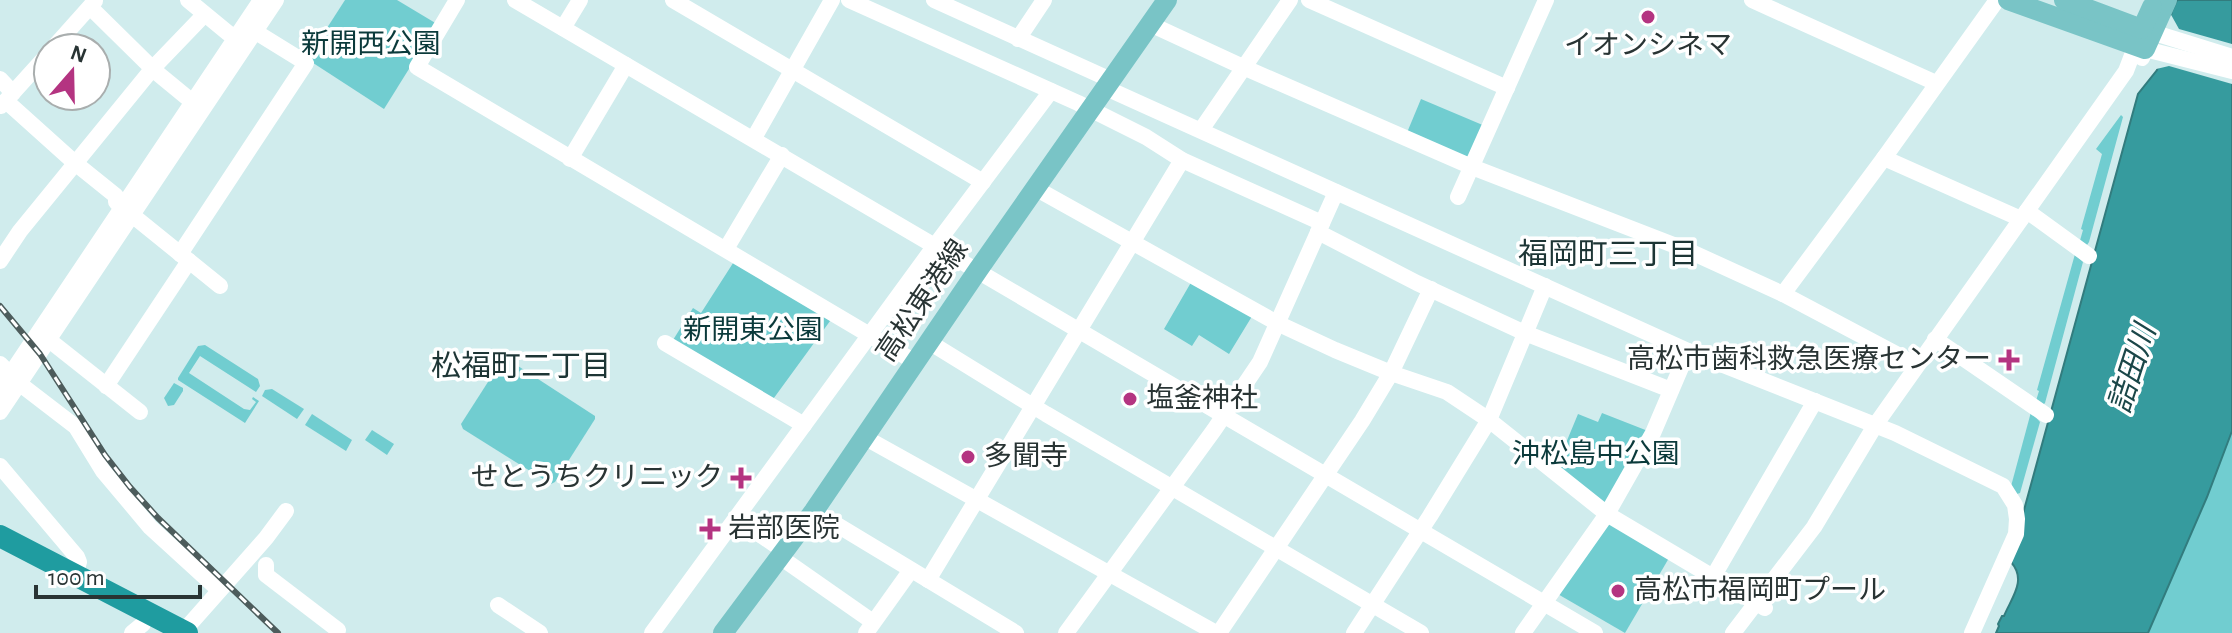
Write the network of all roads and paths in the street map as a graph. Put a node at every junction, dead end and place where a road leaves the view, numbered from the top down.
1 (188, 0) edge
2 (261, 0) edge
3 (276, 0) edge
4 (457, 0) edge
5 (515, 0) edge
6 (580, 0) edge
7 (673, 0) edge
8 (832, 0) edge
9 (849, 0) edge
10 (934, 0) edge
11 (1044, 0) edge
12 (1167, 0) edge
13 (1290, 0) edge
14 (1309, 0) edge
15 (1527, 0) edge
16 (1997, 0) edge
17 (2008, 0) edge
18 (2064, 0) edge
19 (2156, 0) edge
20 (2167, 0) edge
21 (1756, 1) edge
22 (93, 4) edge
23 (1545, 4) edge
24 (204, 15) junction
25 (1150, 24) junction
26 (563, 28) junction
27 (68, 32) edge
28 (246, 34) junction
29 (1018, 39) junction
30 (2148, 40) junction
31 (2232, 57) edge
32 (626, 65) junction
33 (1243, 67) junction
34 (153, 68) junction
35 (793, 71) junction
36 (2232, 71) edge
37 (32, 72) edge
38 (0, 79) edge
39 (1936, 83) junction
40 (1108, 84) junction
41 (1507, 88) junction
42 (1051, 91) junction
43 (7, 100) edge
44 (198, 106) junction
45 (1091, 109) junction
46 (1201, 130) junction
47 (754, 138) junction
48 (782, 155) junction
49 (1884, 158) junction
50 (570, 159) junction
51 (1182, 160) junction
52 (75, 163) junction
53 (1472, 167) junction
54 (983, 182) junction
55 (1035, 188) junction
56 (1336, 192) junction
57 (1458, 197) dead end
58 (128, 211) junction
59 (2028, 216) junction
60 (1320, 227) junction
61 (1132, 243) junction
62 (934, 246) junction
63 (726, 249) junction
64 (2089, 256) dead end
65 (184, 257) junction
66 (0, 261) edge
67 (978, 270) junction
68 (220, 286) dead end
69 (1545, 286) junction
70 (1431, 289) junction
71 (1783, 294) junction
72 (1277, 323) junction
73 (1079, 331) junction
74 (1525, 333) junction
75 (869, 334) junction
76 (49, 340) junction
77 (929, 342) junction
78 (1940, 342) junction
79 (665, 343) dead end
80 (1688, 351) junction
81 (915, 362) junction
82 (1917, 365) junction
83 (1391, 373) junction
84 (10, 374) edge
85 (106, 386) junction
86 (0, 390) edge
87 (1671, 390) junction
88 (1815, 401) junction
89 (1033, 406) junction
90 (0, 412) edge
91 (140, 412) dead end
92 (1224, 415) junction
93 (2046, 415) dead end
94 (1489, 420) junction
95 (804, 425) junction
96 (1880, 426) junction
97 (864, 437) junction
98 (0, 466) edge
99 (1327, 475) junction
100 (1171, 487) junction
101 (976, 500) junction
102 (286, 511) dead end
103 (814, 511) junction
104 (1607, 514) junction
105 (736, 518) junction
106 (1421, 530) junction
107 (0, 536) edge
108 (1277, 549) junction
109 (0, 551) edge
110 (782, 554) junction
111 (266, 565) dead end
112 (911, 570) junction
113 (1109, 574) junction
114 (75, 575) junction
115 (1713, 577) junction
116 (928, 580) junction
117 (219, 590) junction
118 (1544, 603) junction
119 (498, 605) dead end
120 (1372, 605) junction
121 (1761, 605) junction
122 (339, 628) edge
123 (869, 628) edge
124 (165, 631) edge
125 (540, 633) edge
126 (652, 633) edge
127 (723, 633) edge
128 (1016, 633) edge
129 (1066, 633) edge
130 (1217, 633) edge
131 (1354, 633) edge
132 (1421, 633) edge
133 (1523, 633) edge
134 (1595, 633) edge
135 (1734, 633) edge
136 (1746, 633) edge
137 (1972, 633) edge

1 - 24 street
2 - 28 street
3 - 28 street
4 - 50 street
5 - 26 street
6 - 26 street
7 - 35 street
8 - 35 street
9 - 42 street
10 - 29 street
11 - 29 street
12 - 25 main road, 高松東港線
13 - 33 street
14 - 41 street
15 - 23 street
16 - 39 street
17 - 30 main road
18 - 30 main road
19 - 30 main road
20 - 30 main road
21 - 39 street
22 - 27 street
22 - 34 street
23 - 41 street
24 - 28 street
24 - 34 street
25 - 33 street
25 - 40 main road, 高松東港線
26 - 32 street
28 - 44 street
28 - 65 street
29 - 40 street
30 - 31 street
30 - 36 street
30 - 59 street
32 - 47 street
32 - 50 street
33 - 46 street
33 - 53 street
34 - 44 street
34 - 52 street
35 - 47 street
35 - 54 street
37 - 43 street
38 - 43 street
39 - 49 street
40 - 45 main road, 高松東港線
40 - 46 street
41 - 53 street
42 - 45 street
42 - 54 street
43 - 52 street
44 - 58 street
45 - 51 street
45 - 55 main road, 高松東港線
46 - 56 street
47 - 48 street
48 - 62 street
48 - 63 street
49 - 59 street
49 - 71 street
50 - 63 street
51 - 60 street
51 - 61 street
52 - 58 street
52 - 66 street
53 - 57 street
53 - 71 street
54 - 62 street
55 - 61 street
55 - 67 main road, 高松東港線
56 - 60 street
56 - 69 street
58 - 65 street
58 - 76 street
58 - 84 street
59 - 64 street
59 - 78 street
60 - 70 street
60 - 72 street
61 - 72 street
61 - 73 street
62 - 67 street
62 - 75 street
63 - 75 street
65 - 68 street
65 - 85 street
67 - 73 street
67 - 77 main road, 高松東港線
69 - 74 street
69 - 80 street
70 - 74 street
70 - 83 street
71 - 82 street
72 - 83 street
72 - 92 street
73 - 89 street
73 - 92 street
74 - 87 street
74 - 94 street
75 - 81 street
75 - 95 street
76 - 84 street
76 - 85 street
77 - 81 main road, 高松東港線
77 - 89 street
78 - 82 street
78 - 93 street
78 - 96 street
79 - 95 street
80 - 87 street
80 - 88 street
81 - 97 main road, 高松東港線
82 - 96 street
83 - 94 street
83 - 99 street
84 - 86 street
84 - 90 street
84 - 117 street
85 - 91 street
87 - 104 street
88 - 96 street
88 - 115 street
89 - 100 street
89 - 101 street
92 - 99 street
92 - 100 street
94 - 104 street
94 - 106 street
95 - 105 street
96 - 121 street
96 - 137 street
97 - 101 street
97 - 103 main road, 高松東港線
98 - 114 street
99 - 106 street
99 - 108 street
100 - 108 street
100 - 113 street
101 - 113 street
101 - 116 street
102 - 117 street
103 - 110 main road, 高松東港線
103 - 112 street
104 - 115 street
104 - 118 street
105 - 110 street
105 - 126 street
106 - 118 street
106 - 120 street
107 - 114 highway
108 - 120 street
108 - 130 street
109 - 124 highway
110 - 123 street
110 - 127 main road, 高松東港線
111 - 122 street
112 - 116 street
112 - 123 street
113 - 129 street
113 - 130 street
114 - 124 highway
115 - 121 street
116 - 128 street
117 - 124 street
118 - 133 street
118 - 134 street
119 - 125 street
120 - 131 street
120 - 132 street
121 - 135 street
121 - 136 street

